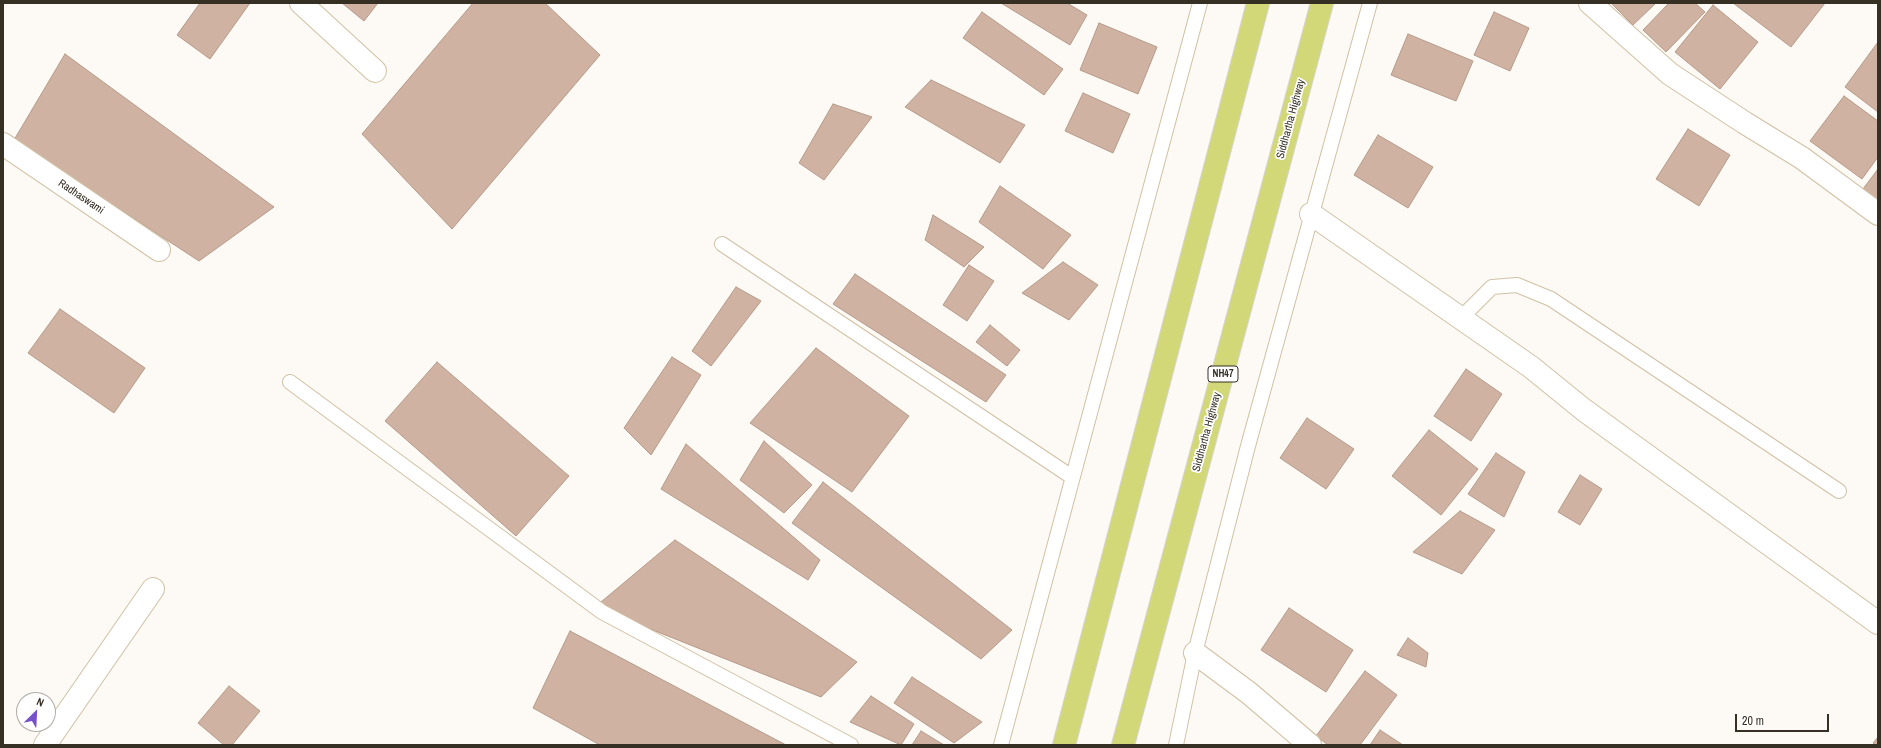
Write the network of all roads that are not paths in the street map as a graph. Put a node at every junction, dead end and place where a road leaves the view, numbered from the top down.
1 (301, 3) edge
2 (1200, 3) edge
3 (1258, 3) edge
4 (1322, 3) edge
5 (1370, 3) edge
6 (1590, 3) edge
7 (375, 71) dead end
8 (3, 144) edge
9 (1311, 214) junction
10 (1878, 214) edge
11 (722, 244) dead end
12 (159, 250) dead end
13 (1461, 318) junction
14 (290, 382) dead end
15 (1072, 477) junction
16 (1839, 491) dead end
17 (153, 589) dead end
18 (1878, 623) edge
19 (1195, 653) junction
20 (44, 745) edge
21 (851, 745) edge
22 (1000, 745) edge
23 (1064, 745) edge
24 (1123, 745) edge
25 (1176, 745) edge
26 (1310, 745) edge

1 - 7 street
2 - 15 lane
3 - 23 highway
4 - 24 highway, Siddhartha Highway / NH47
5 - 9 lane
6 - 10 street
8 - 12 street, Radhaswami
9 - 13 street
9 - 19 lane
11 - 15 lane
13 - 16 lane
13 - 18 street
14 - 21 lane
15 - 22 lane
17 - 20 street
19 - 25 lane
19 - 26 street

